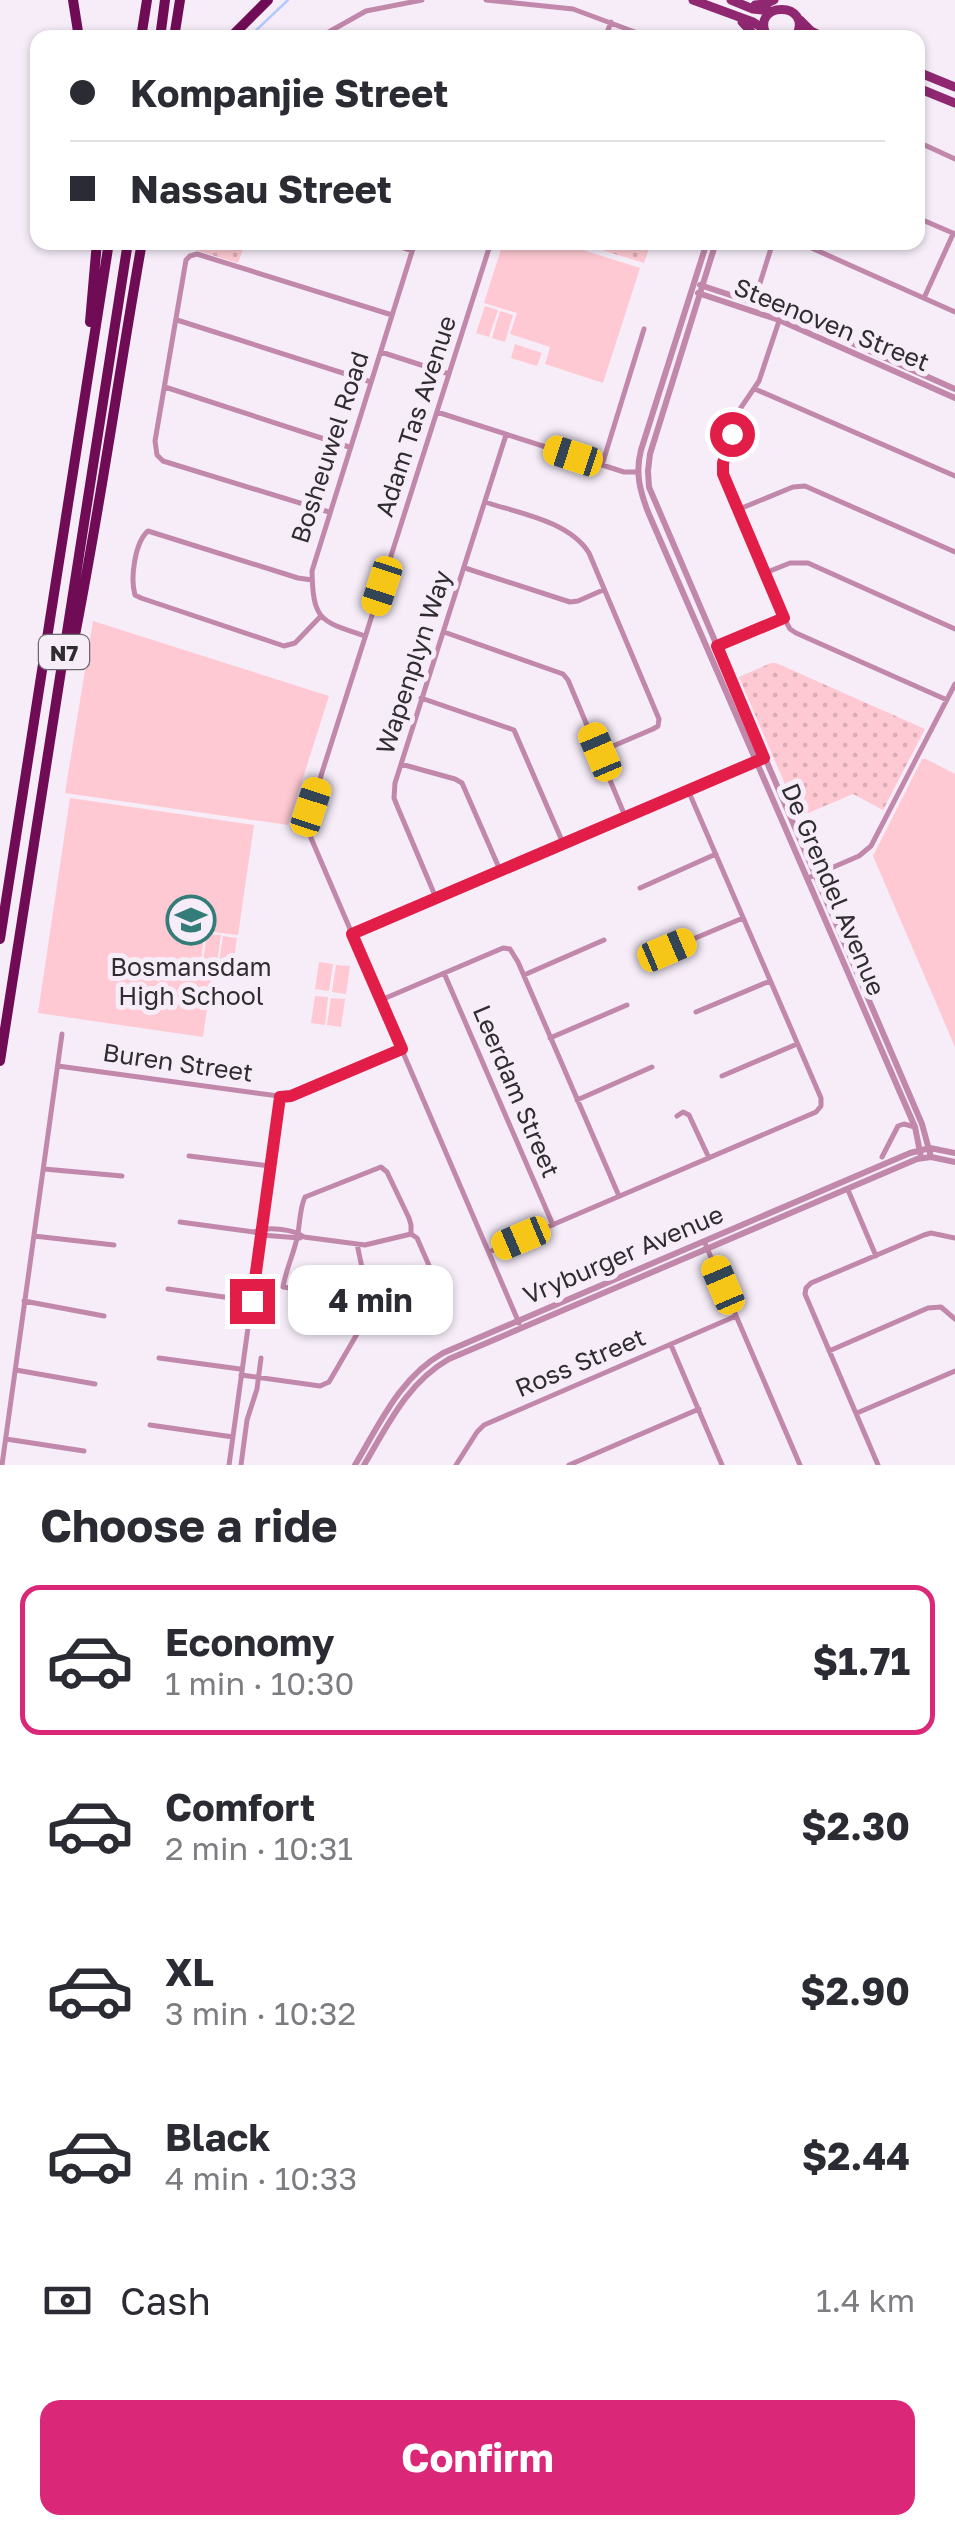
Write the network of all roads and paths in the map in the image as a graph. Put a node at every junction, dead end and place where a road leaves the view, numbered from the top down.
1 (73, 0) edge
2 (147, 0) edge
3 (165, 0) edge
4 (180, 0) edge
5 (268, 0) edge
6 (422, 0) edge
7 (486, 0) edge
8 (693, 0) edge
9 (734, 1) edge
10 (796, 2) dead end
11 (776, 5) edge
12 (798, 16) junction
13 (610, 22) junction
14 (78, 30) edge
15 (143, 30) edge
16 (161, 30) edge
17 (175, 30) edge
18 (238, 30) edge
19 (332, 30) edge
20 (608, 30) edge
21 (630, 30) edge
22 (757, 30) edge
23 (765, 30) edge
24 (799, 30) edge
25 (810, 30) edge
26 (925, 75) edge
27 (955, 87) edge
28 (925, 91) edge
29 (955, 103) edge
30 (925, 145) edge
31 (955, 159) edge
32 (925, 221) edge
33 (954, 234) edge
34 (96, 250) edge
35 (108, 250) edge
36 (127, 250) edge
37 (141, 250) edge
38 (409, 250) edge
39 (489, 250) edge
40 (705, 250) edge
41 (713, 250) edge
42 (771, 250) edge
43 (816, 250) edge
44 (412, 251) joint
45 (697, 288) junction
46 (924, 298) junction
47 (753, 306) junction
48 (955, 312) edge
49 (392, 316) junction
50 (781, 316) junction
51 (177, 320) junction
52 (644, 329) dead end
53 (380, 352) junction
54 (450, 374) junction
55 (371, 382) junction
56 (165, 387) junction
57 (754, 389) junction
58 (955, 389) edge
59 (85, 398) junction
60 (955, 398) edge
61 (438, 412) junction
62 (506, 435) junction
63 (349, 447) junction
64 (648, 462) junction
65 (602, 465) junction
66 (637, 472) junction
67 (955, 476) edge
68 (649, 487) junction
69 (485, 502) junction
70 (738, 510) junction
71 (329, 512) junction
72 (955, 552) edge
73 (464, 568) junction
74 (765, 573) junction
75 (312, 580) junction
76 (603, 590) junction
77 (320, 617) junction
78 (784, 618) junction
79 (955, 629) edge
80 (444, 632) junction
81 (365, 636) junction
82 (713, 648) junction
83 (955, 684) edge
84 (422, 698) junction
85 (947, 700) junction
86 (58, 702) junction
87 (600, 752) junction
88 (761, 759) junction
89 (401, 764) junction
90 (688, 790) junction
91 (626, 816) junction
92 (563, 843) junction
93 (716, 854) junction
94 (500, 870) junction
95 (817, 874) junction
96 (808, 878) junction
97 (640, 888) dead end
98 (436, 898) junction
99 (743, 918) junction
100 (352, 934) junction
101 (0, 939) edge
102 (604, 940) dead end
103 (667, 950) dead end
104 (444, 973) junction
105 (524, 976) junction
106 (770, 981) junction
107 (381, 1000) junction
108 (627, 1006) dead end
109 (696, 1012) dead end
110 (62, 1034) dead end
111 (550, 1038) junction
112 (797, 1044) junction
113 (402, 1049) junction
114 (0, 1061) edge
115 (58, 1066) junction
116 (652, 1067) dead end
117 (722, 1076) dead end
118 (280, 1097) junction
119 (578, 1100) junction
120 (677, 1116) dead end
121 (915, 1127) junction
122 (930, 1152) junction
123 (920, 1153) junction
124 (955, 1153) edge
125 (189, 1156) dead end
126 (882, 1156) dead end
127 (709, 1158) junction
128 (955, 1162) edge
129 (270, 1166) junction
130 (44, 1169) junction
131 (122, 1176) dead end
132 (846, 1185) junction
133 (620, 1196) junction
134 (180, 1222) dead end
135 (554, 1225) junction
136 (259, 1232) junction
137 (411, 1234) junction
138 (34, 1236) junction
139 (300, 1236) junction
140 (955, 1238) edge
141 (114, 1244) dead end
142 (357, 1244) junction
143 (706, 1245) junction
144 (489, 1252) junction
145 (876, 1256) junction
146 (168, 1289) dead end
147 (369, 1297) junction
148 (24, 1301) junction
149 (252, 1301) junction
150 (104, 1316) dead end
151 (736, 1316) junction
152 (955, 1318) edge
153 (520, 1324) junction
154 (671, 1345) junction
155 (829, 1351) junction
156 (159, 1358) dead end
157 (261, 1358) dead end
158 (16, 1370) junction
159 (955, 1371) edge
160 (241, 1372) junction
161 (259, 1377) junction
162 (94, 1384) dead end
163 (699, 1410) junction
164 (856, 1413) junction
165 (150, 1425) dead end
166 (233, 1437) junction
167 (6, 1439) junction
168 (84, 1451) dead end
169 (2, 1465) edge
170 (229, 1465) edge
171 (241, 1465) edge
172 (354, 1465) edge
173 (364, 1465) edge
174 (456, 1465) edge
175 (568, 1465) edge
176 (722, 1465) edge
177 (800, 1465) edge
178 (878, 1465) edge

1 - 14 highway
2 - 15 highway
3 - 16 highway
4 - 17 highway
5 - 18 highway
6 - 19 street
7 - 13 street
8 - 22 main road
9 - 11 main road
10 - 12 main road
11 - 12 main road
11 - 23 main road
12 - 24 main road
12 - 25 main road
13 - 20 street
13 - 21 street
26 - 27 main road
28 - 29 main road
30 - 31 street
32 - 33 street
33 - 46 street
34 - 59 highway
35 - 59 highway, N7
36 - 86 highway, N7
37 - 86 highway
38 - 44 street
39 - 54 street, Adam Tas Avenue
40 - 45 street, De Grendel Avenue
41 - 45 street, De Grendel Avenue
42 - 47 street
43 - 46 street
44 - 49 street, Bosheuwel Road
45 - 47 street, Steenoven Street
45 - 64 street, De Grendel Avenue
45 - 66 street, De Grendel Avenue
46 - 48 street
47 - 50 street, Steenoven Street
49 - 51 street
49 - 53 street, Bosheuwel Road
50 - 57 street
50 - 58 street, Steenoven Street
50 - 60 street, Steenoven Street
51 - 55 street
51 - 56 street
52 - 65 street
53 - 54 street
53 - 55 street, Bosheuwel Road
54 - 61 street, Adam Tas Avenue
55 - 63 street, Bosheuwel Road
56 - 63 street
56 - 71 street
57 - 67 street
57 - 70 street
59 - 101 highway, N7
61 - 62 street
61 - 81 street, Adam Tas Avenue
62 - 65 street
62 - 69 street, Wapenplyn Way
63 - 71 street, Bosheuwel Road
64 - 66 street
64 - 68 street, De Grendel Avenue
65 - 66 street
66 - 68 street
66 - 82 street, De Grendel Avenue
68 - 82 street, De Grendel Avenue
69 - 73 street, Wapenplyn Way
69 - 76 street
70 - 72 street
70 - 74 street
71 - 75 street, Bosheuwel Road
73 - 76 street
73 - 80 street, Wapenplyn Way
74 - 78 street
74 - 79 street
75 - 77 street, Bosheuwel Road
75 - 77 street
76 - 87 street
77 - 81 street
78 - 82 street
78 - 85 street
80 - 84 street, Wapenplyn Way
80 - 87 street
81 - 100 street, Adam Tas Avenue
82 - 88 street, De Grendel Avenue
83 - 85 street
84 - 89 street, Wapenplyn Way
84 - 92 street
85 - 95 street
86 - 114 highway, N7
87 - 91 street
88 - 90 street
88 - 95 street, De Grendel Avenue
88 - 96 street, De Grendel Avenue
89 - 94 street
89 - 98 street, Wapenplyn Way
90 - 91 street
90 - 93 street
91 - 92 street
92 - 94 street
93 - 97 street
93 - 99 street
94 - 98 street
95 - 96 street
95 - 122 street, De Grendel Avenue
96 - 121 street, De Grendel Avenue
98 - 100 street
99 - 103 street
99 - 106 street
100 - 107 street, Adam Tas Avenue
102 - 105 street
104 - 105 street
104 - 107 street
104 - 135 street, Leerdam Street
105 - 111 street
106 - 109 street
106 - 112 street
107 - 113 street, Adam Tas Avenue
108 - 111 street
110 - 115 street
111 - 119 street
112 - 117 street
112 - 127 street
113 - 118 street, Buren Street
113 - 144 street, Adam Tas Avenue
115 - 118 street, Buren Street
115 - 130 street
116 - 119 street
118 - 129 street
119 - 133 street
120 - 127 street
121 - 123 street, De Grendel Avenue
121 - 126 street
122 - 123 street, Vryburger Avenue
122 - 124 street, Vryburger Avenue
122 - 128 street, Vryburger Avenue
123 - 132 street, Vryburger Avenue
125 - 129 street
127 - 133 street
129 - 136 street
130 - 131 street
130 - 138 street
132 - 143 street, Vryburger Avenue
132 - 145 street
133 - 135 street
134 - 136 street
135 - 144 street
136 - 139 street
136 - 149 street
137 - 139 street
137 - 142 street
137 - 147 street
138 - 141 street
138 - 148 street
139 - 142 street
139 - 147 street
140 - 145 street
142 - 147 street
143 - 151 street
143 - 153 street, Vryburger Avenue
144 - 153 street, Adam Tas Avenue
145 - 155 street
146 - 149 street
147 - 161 street
148 - 150 street
148 - 158 street
149 - 160 street
151 - 154 street, Ross Street
151 - 177 street
152 - 155 street
153 - 172 street, Vryburger Avenue
153 - 173 street, Vryburger Avenue
154 - 163 street
154 - 174 street, Ross Street
155 - 164 street
156 - 160 street
157 - 161 street
158 - 162 street
158 - 167 street
159 - 164 street
160 - 161 street
160 - 166 street
161 - 171 street
163 - 175 street
163 - 176 street
164 - 178 street
165 - 166 street
166 - 170 street
167 - 168 street
167 - 169 street

